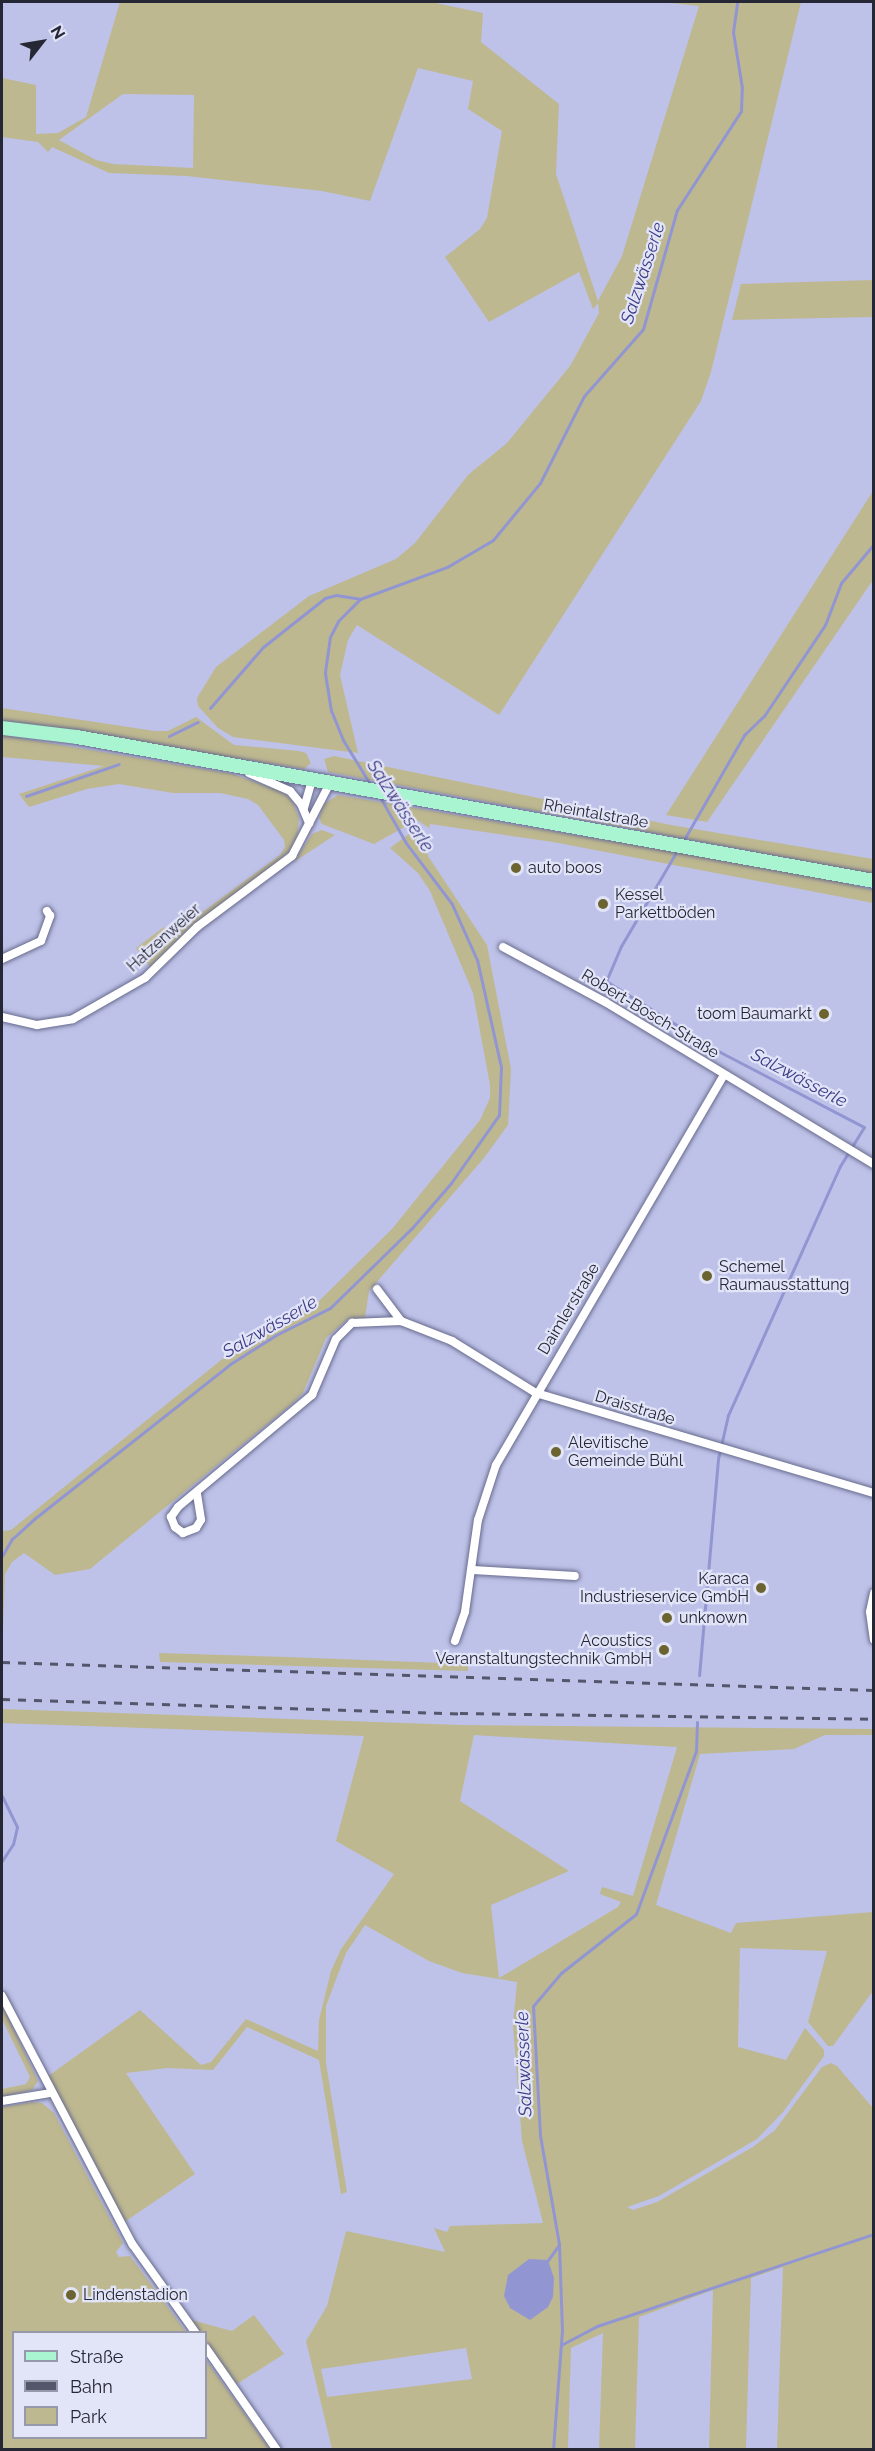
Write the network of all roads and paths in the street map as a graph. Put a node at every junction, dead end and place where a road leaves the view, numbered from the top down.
1 (2, 728) edge
2 (231, 765) junction
3 (312, 780) junction
4 (330, 783) junction
5 (304, 808) junction
6 (309, 823) junction
7 (873, 881) edge
8 (47, 911) dead end
9 (503, 948) dead end
10 (2, 959) edge
11 (2, 1017) edge
12 (723, 1076) junction
13 (873, 1164) edge
14 (377, 1289) dead end
15 (401, 1321) junction
16 (536, 1393) junction
17 (873, 1493) edge
18 (197, 1494) junction
19 (472, 1570) junction
20 (575, 1576) dead end
21 (873, 1593) edge
22 (873, 1640) edge
23 (455, 1641) dead end
24 (2, 1996) edge
25 (51, 2093) junction
26 (2, 2101) edge
27 (194, 2331) edge
28 (207, 2349) edge
29 (277, 2450) edge

1 - 2 main road, Rheintalstraße
2 - 3 main road, Rheintalstraße
2 - 5 street
3 - 4 main road, Rheintalstraße
3 - 5 street
4 - 6 street, Hatzenweier
4 - 7 main road, Rheintalstraße
5 - 6 street
6 - 11 street, Hatzenweier
8 - 10 street
9 - 12 street, Robert-Bosch-Straße
12 - 13 street, Robert-Bosch-Straße
12 - 16 street, Daimlerstraße
14 - 15 street
15 - 16 street, Draisstraße
15 - 18 street, Draisstraße
16 - 17 street, Draisstraße
16 - 19 street, Daimlerstraße
18 - 18 street, Draisstraße
19 - 20 street
19 - 23 street, Daimlerstraße
21 - 22 street
24 - 25 street
25 - 26 street
25 - 27 street
28 - 29 street

